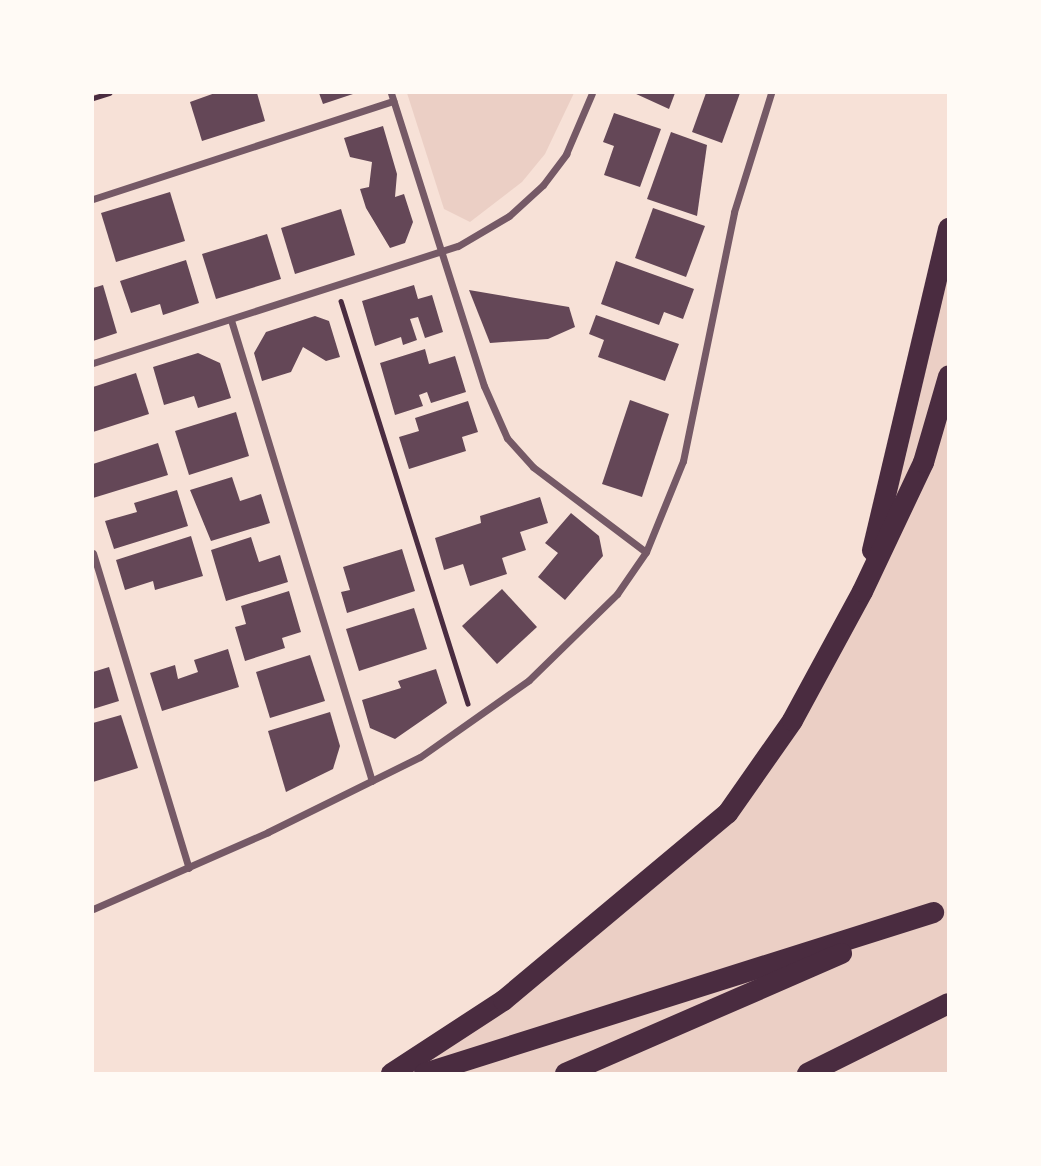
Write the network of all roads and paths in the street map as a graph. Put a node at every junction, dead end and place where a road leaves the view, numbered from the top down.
1 (109, 93) edge
2 (592, 93) edge
3 (771, 93) edge
4 (392, 97) edge
5 (93, 98) edge
6 (93, 199) edge
7 (948, 229) edge
8 (442, 253) junction
9 (337, 287) junction
10 (231, 320) junction
11 (93, 363) edge
12 (948, 376) edge
13 (646, 552) junction
14 (93, 553) edge
15 (862, 591) junction
16 (474, 722) junction
17 (372, 781) junction
18 (189, 868) junction
19 (93, 909) edge
20 (941, 909) edge
21 (948, 1003) edge
22 (391, 1073) edge
23 (424, 1073) edge
24 (565, 1073) edge
25 (807, 1073) edge

1 - 5 path
2 - 8 street
3 - 13 street
4 - 6 street
4 - 8 street
7 - 15 highway
8 - 9 street
8 - 13 street
9 - 10 street
9 - 16 path
10 - 11 street
10 - 17 street
12 - 15 highway
13 - 16 street
14 - 18 street
15 - 22 highway
16 - 17 street
17 - 18 street
18 - 19 street
20 - 23 highway
20 - 24 highway
21 - 25 highway

